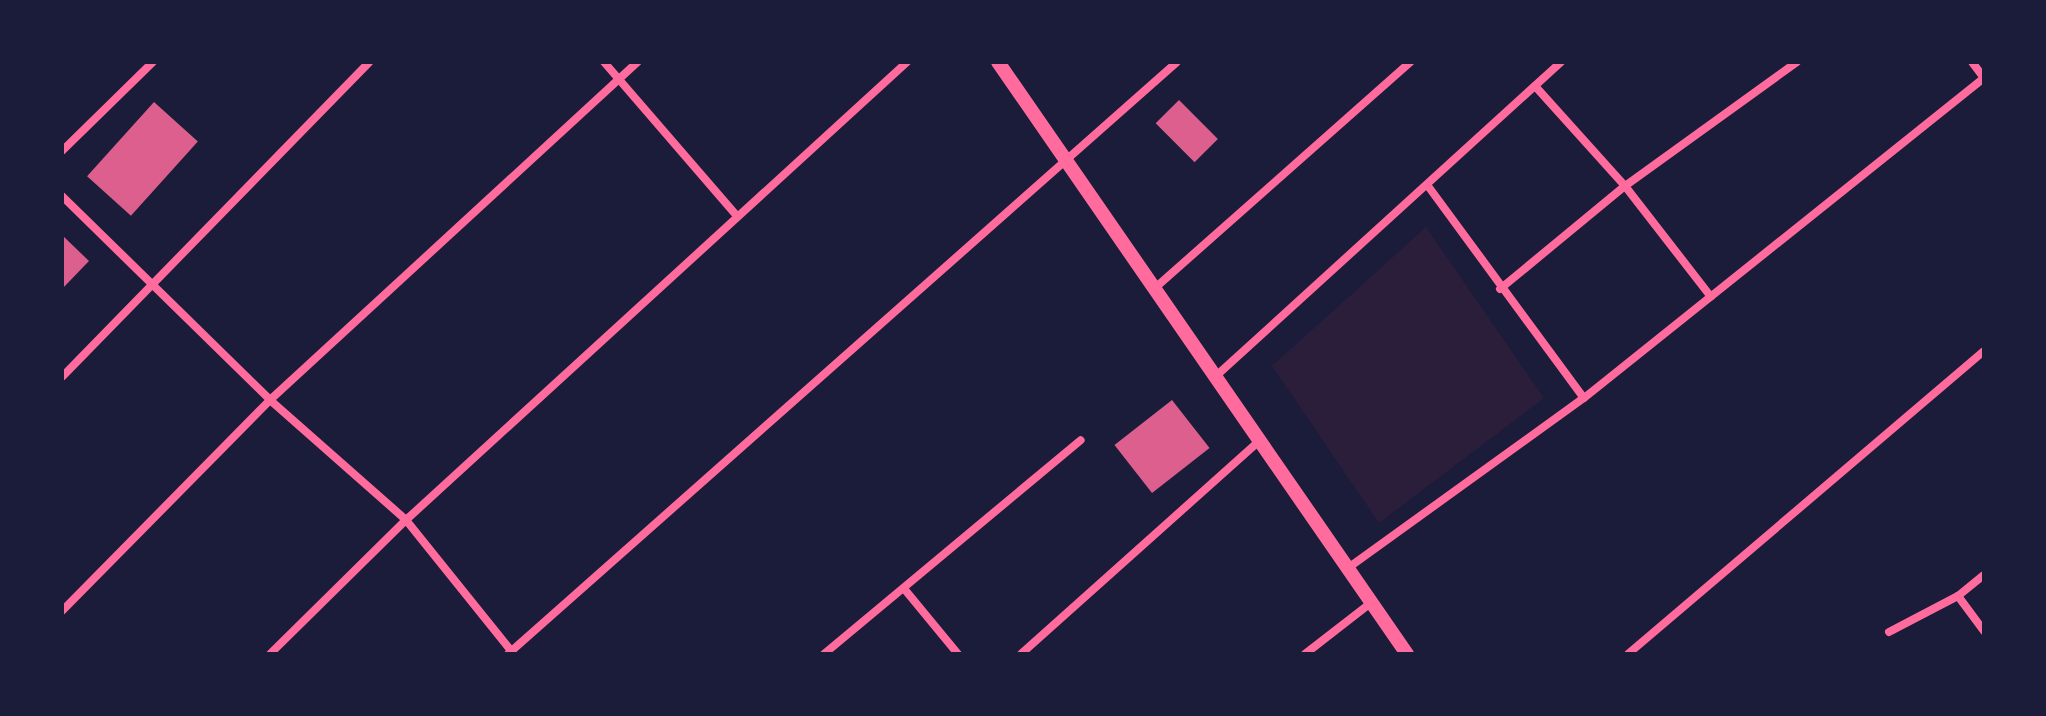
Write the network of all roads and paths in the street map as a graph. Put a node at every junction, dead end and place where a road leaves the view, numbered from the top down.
1 (153, 62) edge
2 (369, 62) edge
3 (604, 62) edge
4 (638, 62) edge
5 (907, 62) edge
6 (998, 62) edge
7 (1177, 62) edge
8 (1410, 62) edge
9 (1561, 62) edge
10 (1797, 62) edge
11 (1972, 62) edge
12 (1984, 78) edge
13 (620, 79) junction
14 (1535, 86) junction
15 (62, 151) edge
16 (1068, 163) junction
17 (1428, 186) junction
18 (1625, 186) junction
19 (62, 196) edge
20 (736, 215) junction
21 (152, 284) junction
22 (1155, 288) junction
23 (1500, 289) junction
24 (1711, 297) junction
25 (1984, 351) edge
26 (1216, 376) junction
27 (62, 377) edge
28 (1584, 398) junction
29 (270, 400) junction
30 (1081, 440) dead end
31 (1260, 440) junction
32 (406, 520) junction
33 (1348, 568) junction
34 (1984, 575) edge
35 (906, 591) junction
36 (1958, 596) junction
37 (1372, 602) junction
38 (62, 611) edge
39 (1984, 631) edge
40 (1889, 632) dead end
41 (511, 653) edge
42 (270, 654) edge
43 (824, 654) edge
44 (958, 654) edge
45 (1021, 654) edge
46 (1305, 654) edge
47 (1407, 654) edge
48 (1628, 654) edge

1 - 15 street
2 - 21 street
3 - 13 street
4 - 13 street
5 - 20 street
6 - 16 street
7 - 16 street
8 - 22 street
9 - 14 street
10 - 18 street
11 - 12 street
12 - 24 street
13 - 20 street
13 - 29 street
14 - 17 street
14 - 18 street
16 - 22 street
16 - 41 street
17 - 23 street
17 - 26 street
18 - 23 street
18 - 24 street
19 - 21 street
20 - 32 street
21 - 27 street
21 - 29 street
22 - 26 street
23 - 28 street
24 - 28 street
25 - 48 street
26 - 31 street
28 - 33 street
29 - 32 street
29 - 38 street
30 - 35 street
31 - 33 street
31 - 45 street
32 - 41 street
32 - 42 street
33 - 37 street
34 - 36 street
35 - 43 street
35 - 44 street
36 - 39 street
36 - 40 street
37 - 46 street
37 - 47 street

